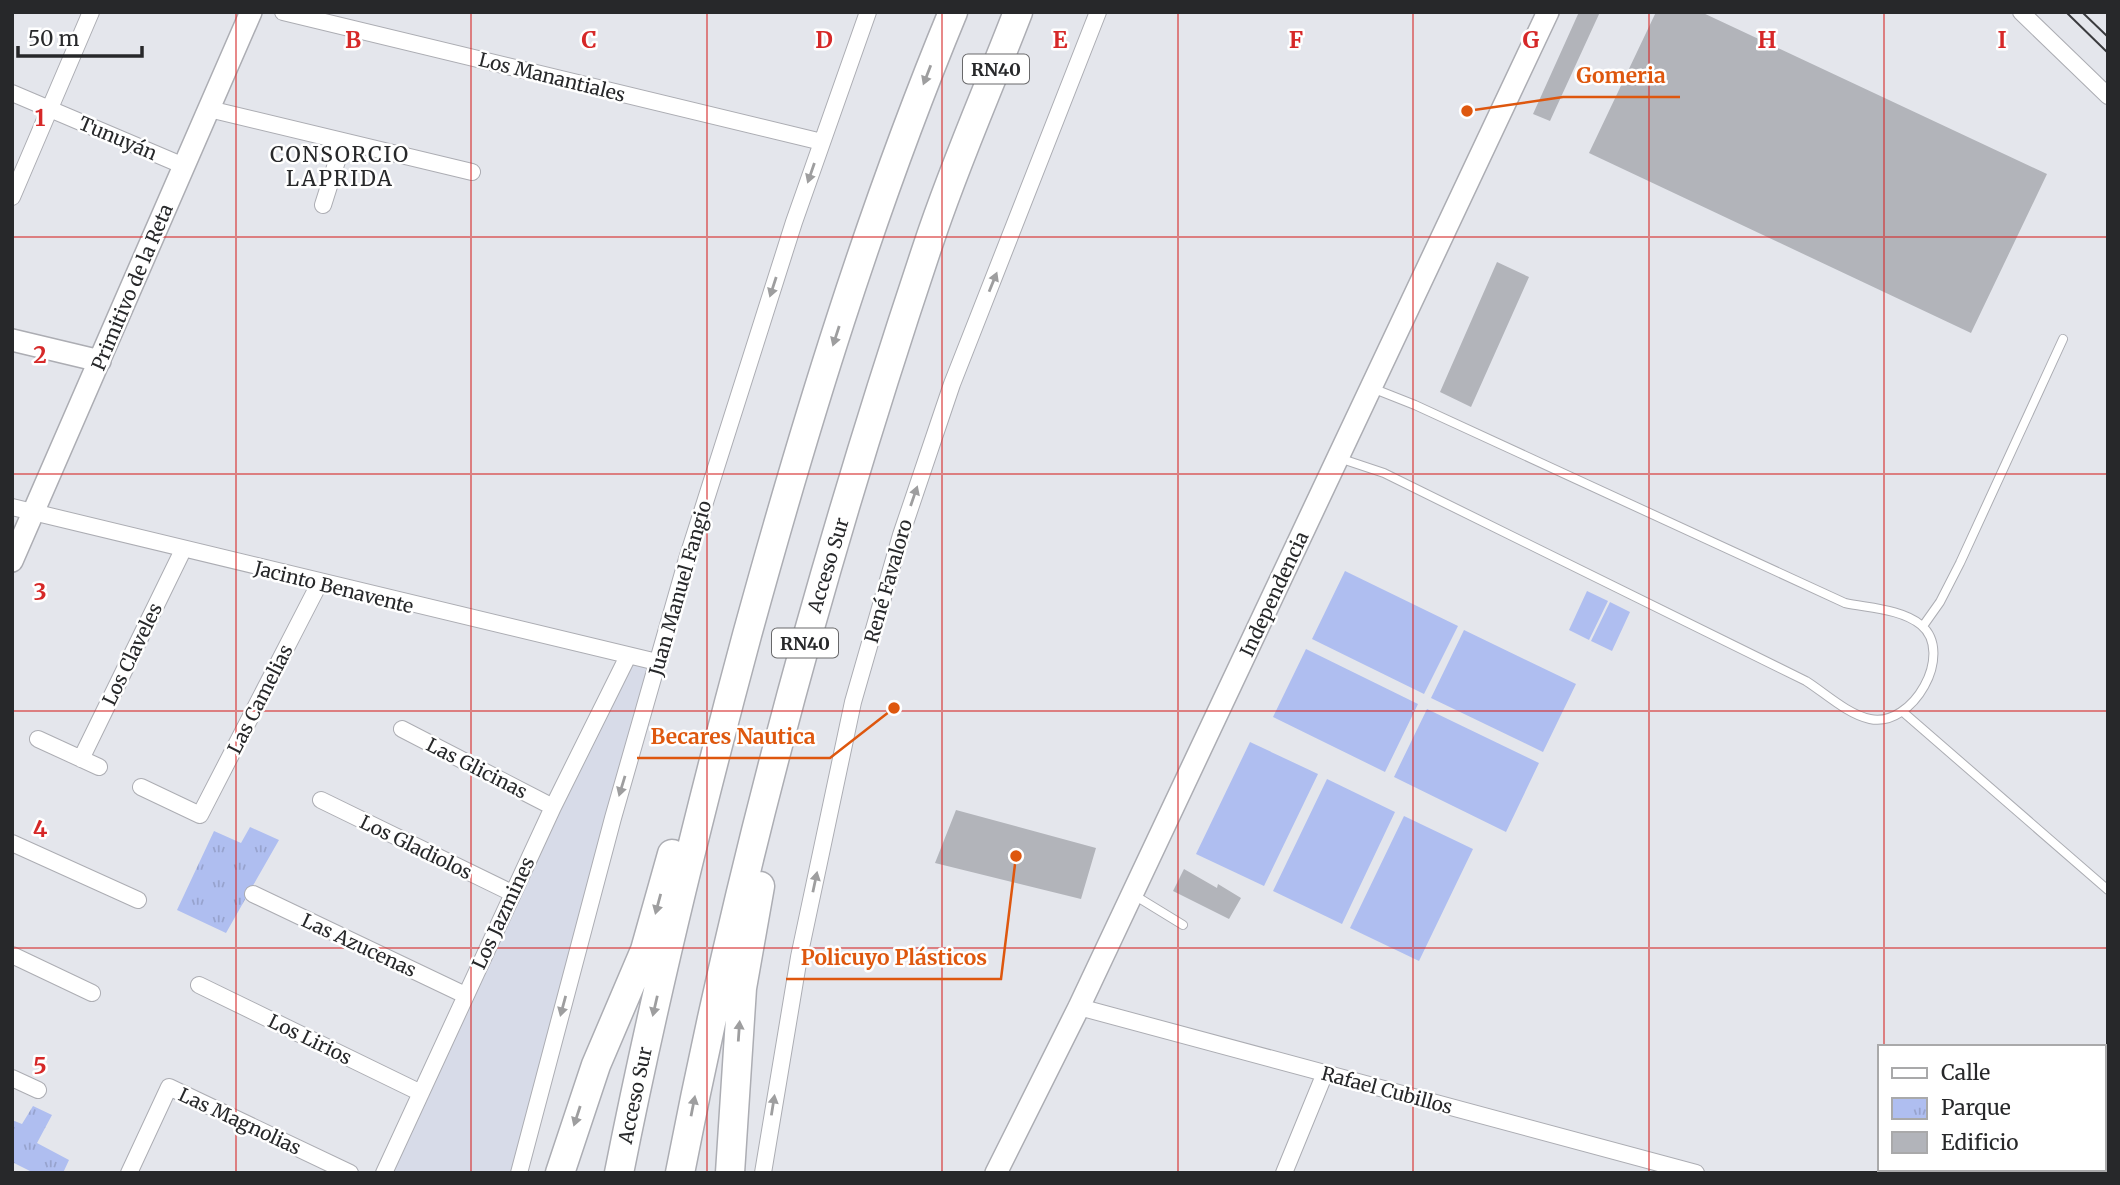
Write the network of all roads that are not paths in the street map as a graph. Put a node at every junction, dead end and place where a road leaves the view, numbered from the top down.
1 (91, 12) edge
2 (251, 12) edge
3 (283, 12) edge
4 (868, 12) edge
5 (953, 12) edge
6 (1018, 12) edge
7 (1098, 12) edge
8 (1548, 12) edge
9 (2021, 12) edge
10 (12, 93) edge
11 (2108, 96) edge
12 (50, 109) junction
13 (209, 109) junction
14 (974, 125) junction
15 (343, 142) junction
16 (822, 142) junction
17 (184, 166) junction
18 (472, 172) dead end
19 (12, 197) edge
20 (323, 205) dead end
21 (2063, 339) dead end
22 (12, 340) edge
23 (100, 361) junction
24 (1372, 388) junction
25 (1339, 458) junction
26 (793, 465) junction
27 (12, 508) edge
28 (33, 512) junction
29 (183, 550) junction
30 (12, 561) edge
31 (319, 584) junction
32 (1923, 625) junction
33 (628, 656) junction
34 (657, 663) junction
35 (1903, 712) junction
36 (402, 729) dead end
37 (38, 739) dead end
38 (81, 759) junction
39 (99, 767) dead end
40 (141, 787) dead end
41 (321, 800) dead end
42 (553, 807) junction
43 (12, 842) edge
44 (2108, 890) edge
45 (512, 892) junction
46 (1132, 893) junction
47 (253, 894) dead end
48 (138, 900) dead end
49 (1183, 925) dead end
50 (12, 955) edge
51 (199, 985) dead end
52 (92, 993) dead end
53 (466, 995) junction
54 (1079, 1007) junction
55 (1325, 1073) junction
56 (12, 1077) edge
57 (38, 1090) dead end
58 (421, 1093) junction
59 (1665, 1169) edge
60 (129, 1173) edge
61 (350, 1173) edge
62 (384, 1173) edge
63 (519, 1173) edge
64 (560, 1173) edge
65 (619, 1173) edge
66 (680, 1173) edge
67 (730, 1173) edge
68 (763, 1173) edge
69 (996, 1173) edge
70 (1284, 1173) edge
71 (1696, 1173) edge

1 - 12 street
2 - 13 street, Primitivo de la Reta
3 - 16 street, Los Manantiales
4 - 16 street, Juan Manuel Fangio
5 -> 26 highway, Acceso Sur / RN40
6 - 14 highway, Acceso Sur / RN40
68 -> 7 street, René Favaloro
8 - 24 street, Independencia
9 - 11 street
10 - 12 street, Tunuyán
12 - 17 street, Tunuyán
12 - 19 street
13 - 15 street
13 - 17 street, Primitivo de la Reta
66 -> 14 highway, Acceso Sur / RN40
67 -> 14 highway
15 - 18 street
15 - 20 street
16 -> 34 street, Juan Manuel Fangio
17 - 23 street, Primitivo de la Reta
21 - 32 lane
22 - 23 street
23 - 28 street, Primitivo de la Reta
24 - 25 street, Independencia
24 - 32 lane
25 - 35 lane
25 - 46 street, Independencia
26 -> 64 highway
26 -> 65 highway, Acceso Sur / RN40
27 - 28 street, Jacinto Benavente
28 - 29 street, Jacinto Benavente
28 - 30 street, Primitivo de la Reta
29 - 31 street, Jacinto Benavente
29 - 38 street, Los Claveles
31 - 33 street, Jacinto Benavente
31 - 40 street, Las Camelias
32 - 35 lane
33 - 34 street, Jacinto Benavente
33 - 42 street, Los Jazmines
34 -> 63 street, Juan Manuel Fangio
35 - 44 lane
36 - 42 street, Las Glicinas
37 - 38 street
38 - 39 street
41 - 45 street, Los Gladiolos
42 - 45 street, Los Jazmines
43 - 48 street
45 - 53 street, Los Jazmines
46 - 49 lane
46 - 54 street, Independencia
47 - 53 street, Las Azucenas
50 - 52 street
51 - 58 street, Los Lirios
53 - 58 street, Los Jazmines
54 - 55 street, Rafael Cubillos
54 - 69 street, Independencia
55 - 59 street, Rafael Cubillos
55 - 70 street
56 - 57 street
58 - 62 street, Los Jazmines
59 - 71 street, Rafael Cubillos
60 - 61 street, Las Magnolias

